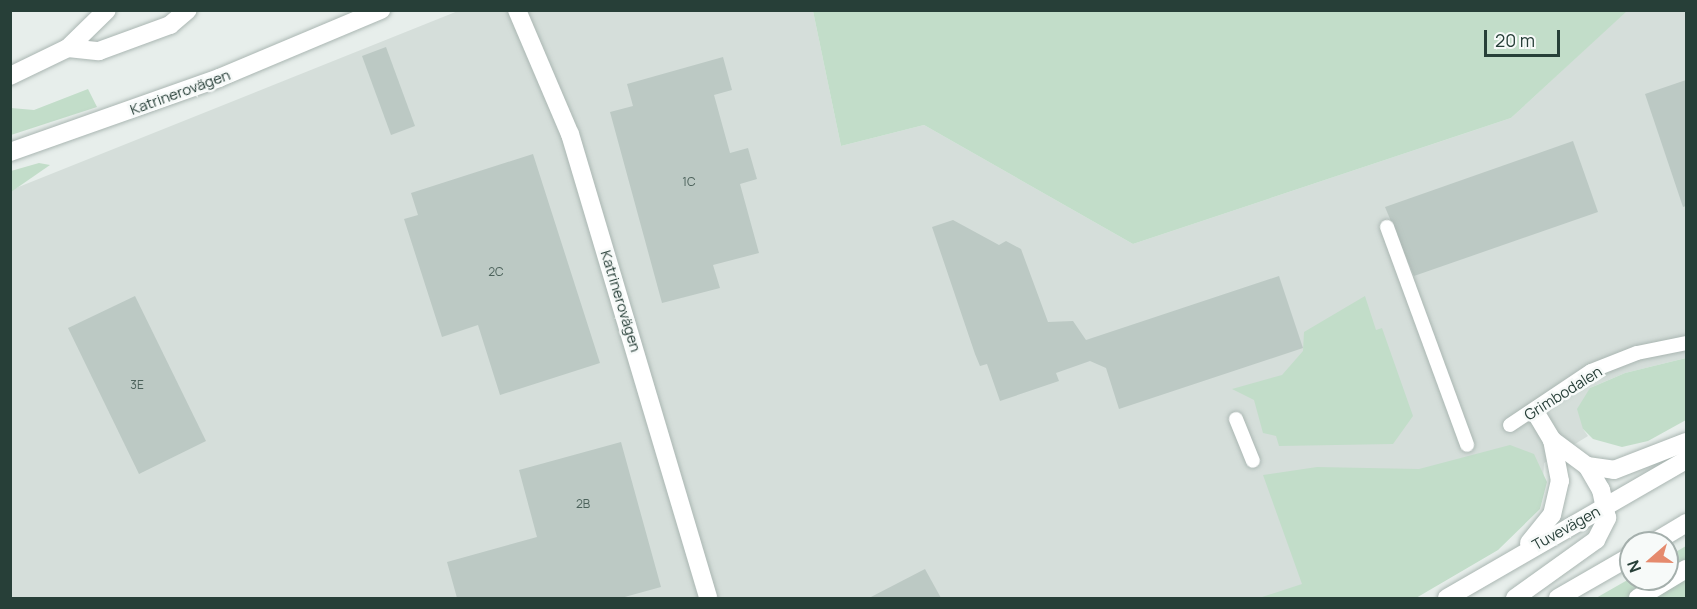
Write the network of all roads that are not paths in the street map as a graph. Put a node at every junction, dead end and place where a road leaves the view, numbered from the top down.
1 (106, 10) edge
2 (188, 10) edge
3 (381, 10) edge
4 (517, 10) edge
5 (68, 48) junction
6 (10, 76) edge
7 (10, 152) edge
8 (1387, 227) dead end
9 (1686, 343) edge
10 (1535, 412) junction
11 (1236, 419) dead end
12 (1510, 425) dead end
13 (1552, 440) junction
14 (1686, 442) edge
15 (1467, 445) dead end
16 (1686, 460) edge
17 (1253, 461) dead end
18 (1587, 466) junction
19 (1607, 505) junction
20 (1686, 523) edge
21 (1673, 531) edge
22 (1515, 557) junction
23 (1619, 563) edge
24 (1686, 569) edge
25 (708, 598) edge
26 (1447, 598) edge
27 (1515, 598) edge
28 (1558, 598) edge
29 (1638, 598) edge

1 - 5 street
2 - 5 street
3 - 7 street, Katrinerovägen
4 - 25 street, Katrinerovägen
5 - 6 street
8 - 15 lane
9 - 10 lane, Grimbodalen
10 - 12 lane, Grimbodalen
10 - 13 street
11 - 17 lane
13 - 18 street
13 - 22 street
14 - 18 street
16 - 19 street, Tuvevägen
18 - 19 street
19 - 22 street, Tuvevägen
19 - 27 street
20 - 21 street
22 - 26 street, Tuvevägen
23 - 28 street
24 - 29 street

